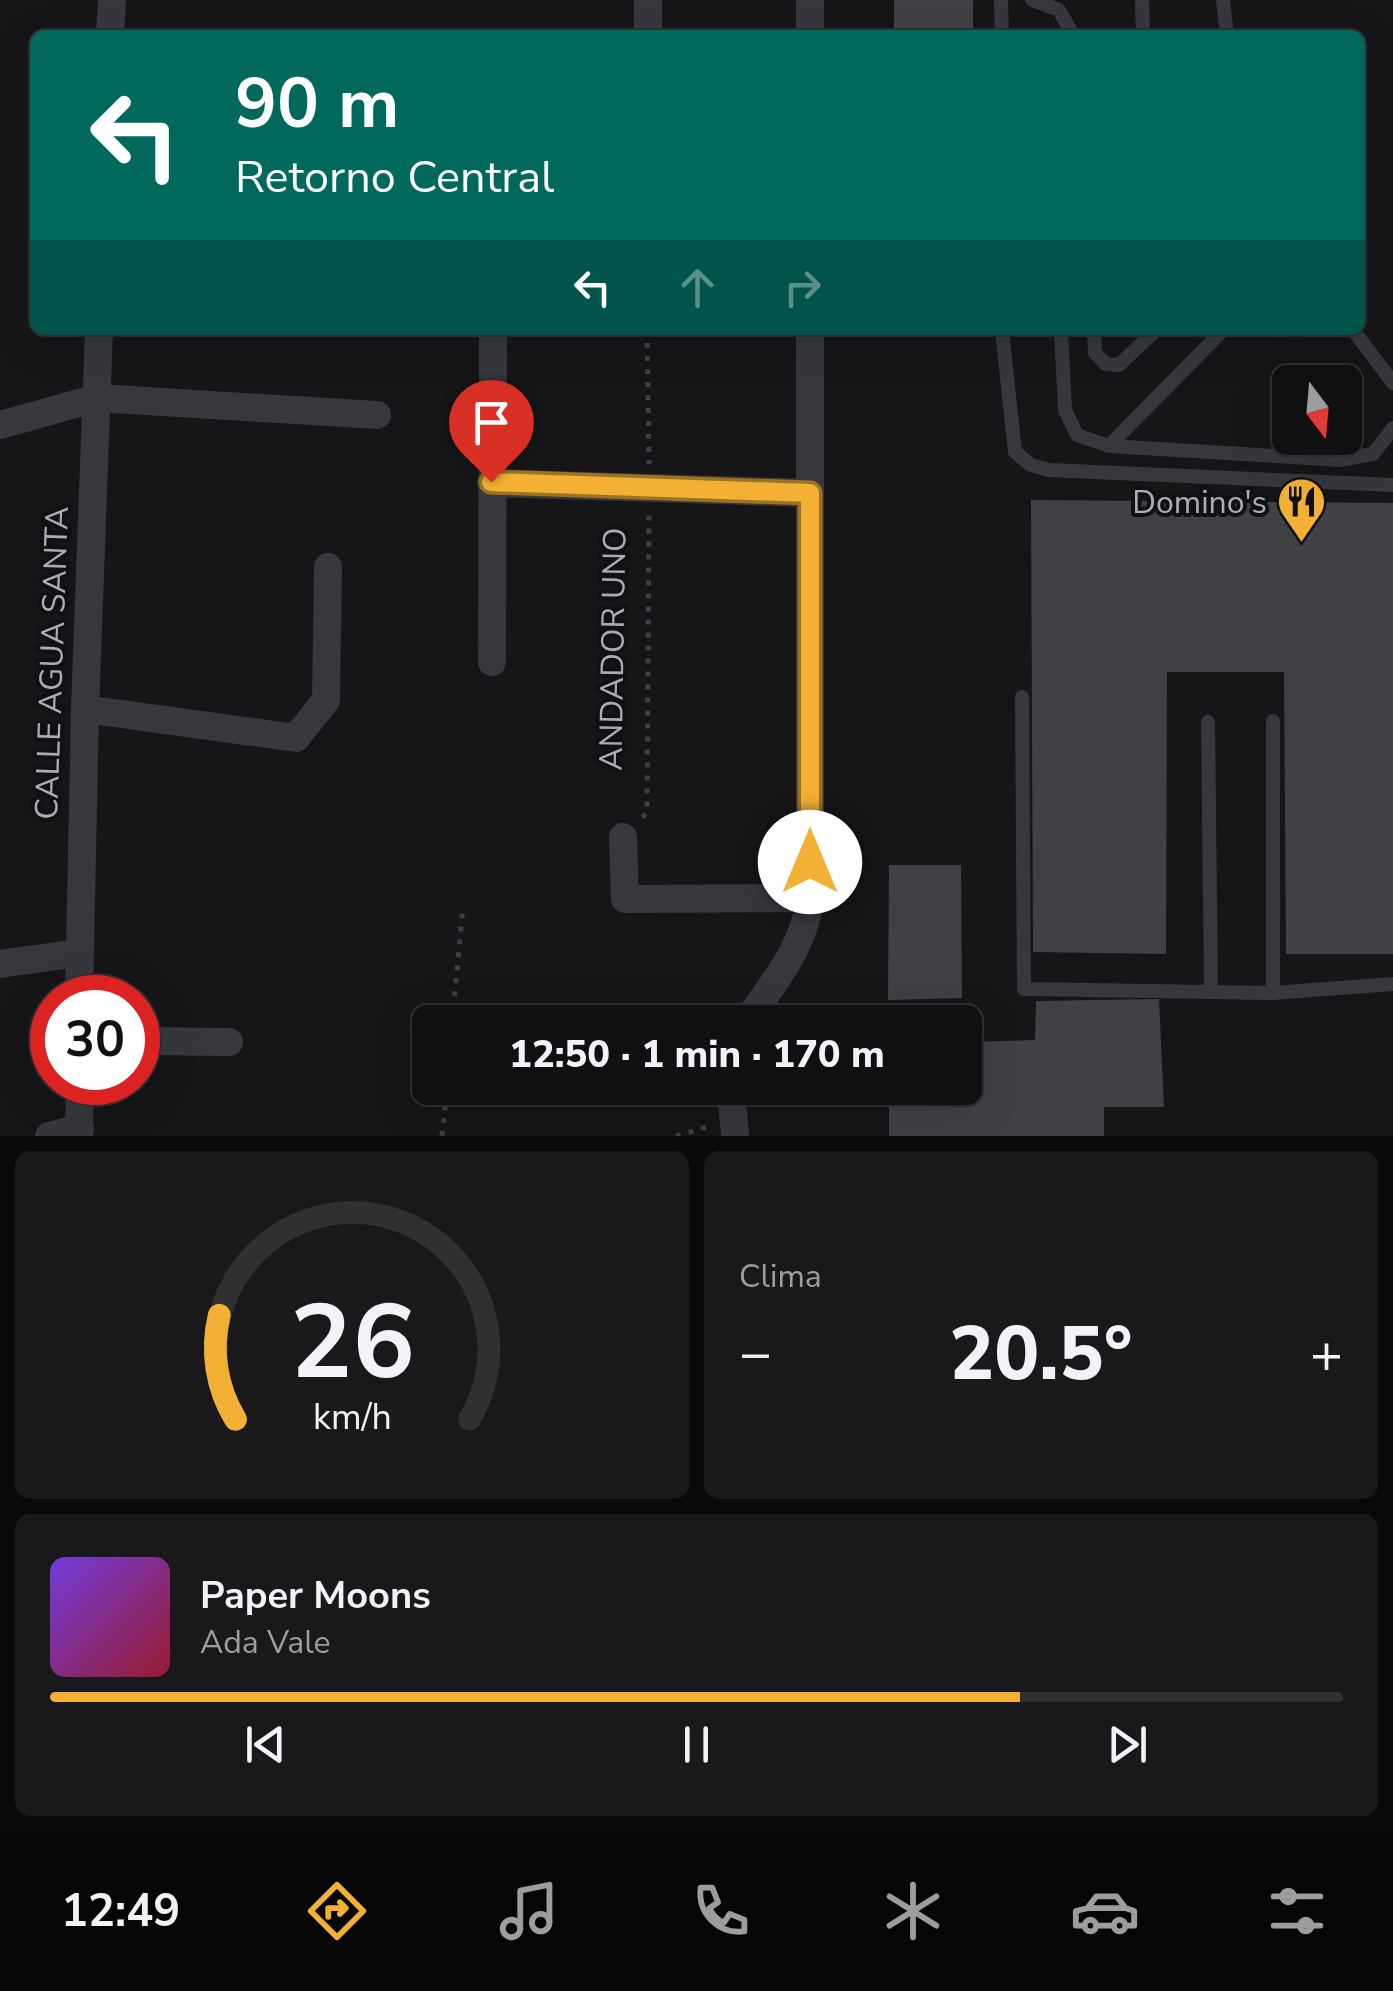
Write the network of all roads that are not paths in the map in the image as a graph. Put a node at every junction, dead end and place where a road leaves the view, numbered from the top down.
1 (112, 0) edge
2 (648, 0) edge
3 (810, 0) edge
4 (1001, 0) edge
5 (1032, 0) edge
6 (1142, 0) edge
7 (1224, 0) edge
8 (110, 30) edge
9 (648, 30) edge
10 (810, 30) edge
11 (1002, 30) edge
12 (1070, 30) edge
13 (1143, 30) edge
14 (1227, 30) edge
15 (99, 335) edge
16 (493, 335) edge
17 (810, 335) edge
18 (1002, 335) edge
19 (1061, 335) edge
20 (1094, 335) edge
21 (1151, 335) edge
22 (1218, 335) edge
23 (1357, 335) edge
24 (1393, 383) edge
25 (97, 398) junction
26 (376, 415) dead end
27 (0, 424) edge
28 (1393, 428) edge
29 (1109, 446) junction
30 (491, 482) junction
31 (1393, 486) edge
32 (810, 493) junction
33 (328, 567) dead end
34 (492, 662) dead end
35 (1022, 696) dead end
36 (85, 709) junction
37 (1208, 722) dead end
38 (1273, 722) dead end
39 (623, 837) road end
40 (810, 898) junction
41 (78, 952) junction
42 (0, 964) edge
43 (78, 975) edge
44 (1393, 984) edge
45 (1211, 992) junction
46 (1273, 992) junction
47 (757, 1005) edge
48 (160, 1040) edge
49 (230, 1042) dead end
50 (80, 1105) edge
51 (733, 1105) edge
52 (80, 1132) edge
53 (50, 1136) edge
54 (735, 1136) edge

1 - 8 street
2 - 9 street
3 - 10 street
4 - 11 lane
5 - 12 lane
6 - 13 lane
7 - 14 lane
15 - 25 street, CALLE AGUA SANTA
16 - 30 street
17 - 32 street
18 - 31 lane
19 - 29 lane
20 - 21 lane
22 - 29 lane
23 - 24 lane
25 - 26 street
25 - 27 street
25 - 36 street, CALLE AGUA SANTA
28 - 29 lane
30 - 32 street
30 - 34 street
32 - 40 street
33 - 36 street
35 - 45 lane
36 - 41 street, CALLE AGUA SANTA
37 - 45 lane
38 - 46 lane
39 - 40 street
40 - 47 street
41 - 42 street
41 - 43 street, CALLE AGUA SANTA
44 - 46 lane
45 - 46 lane
48 - 49 street
50 - 52 street
51 - 54 street
52 - 53 street

